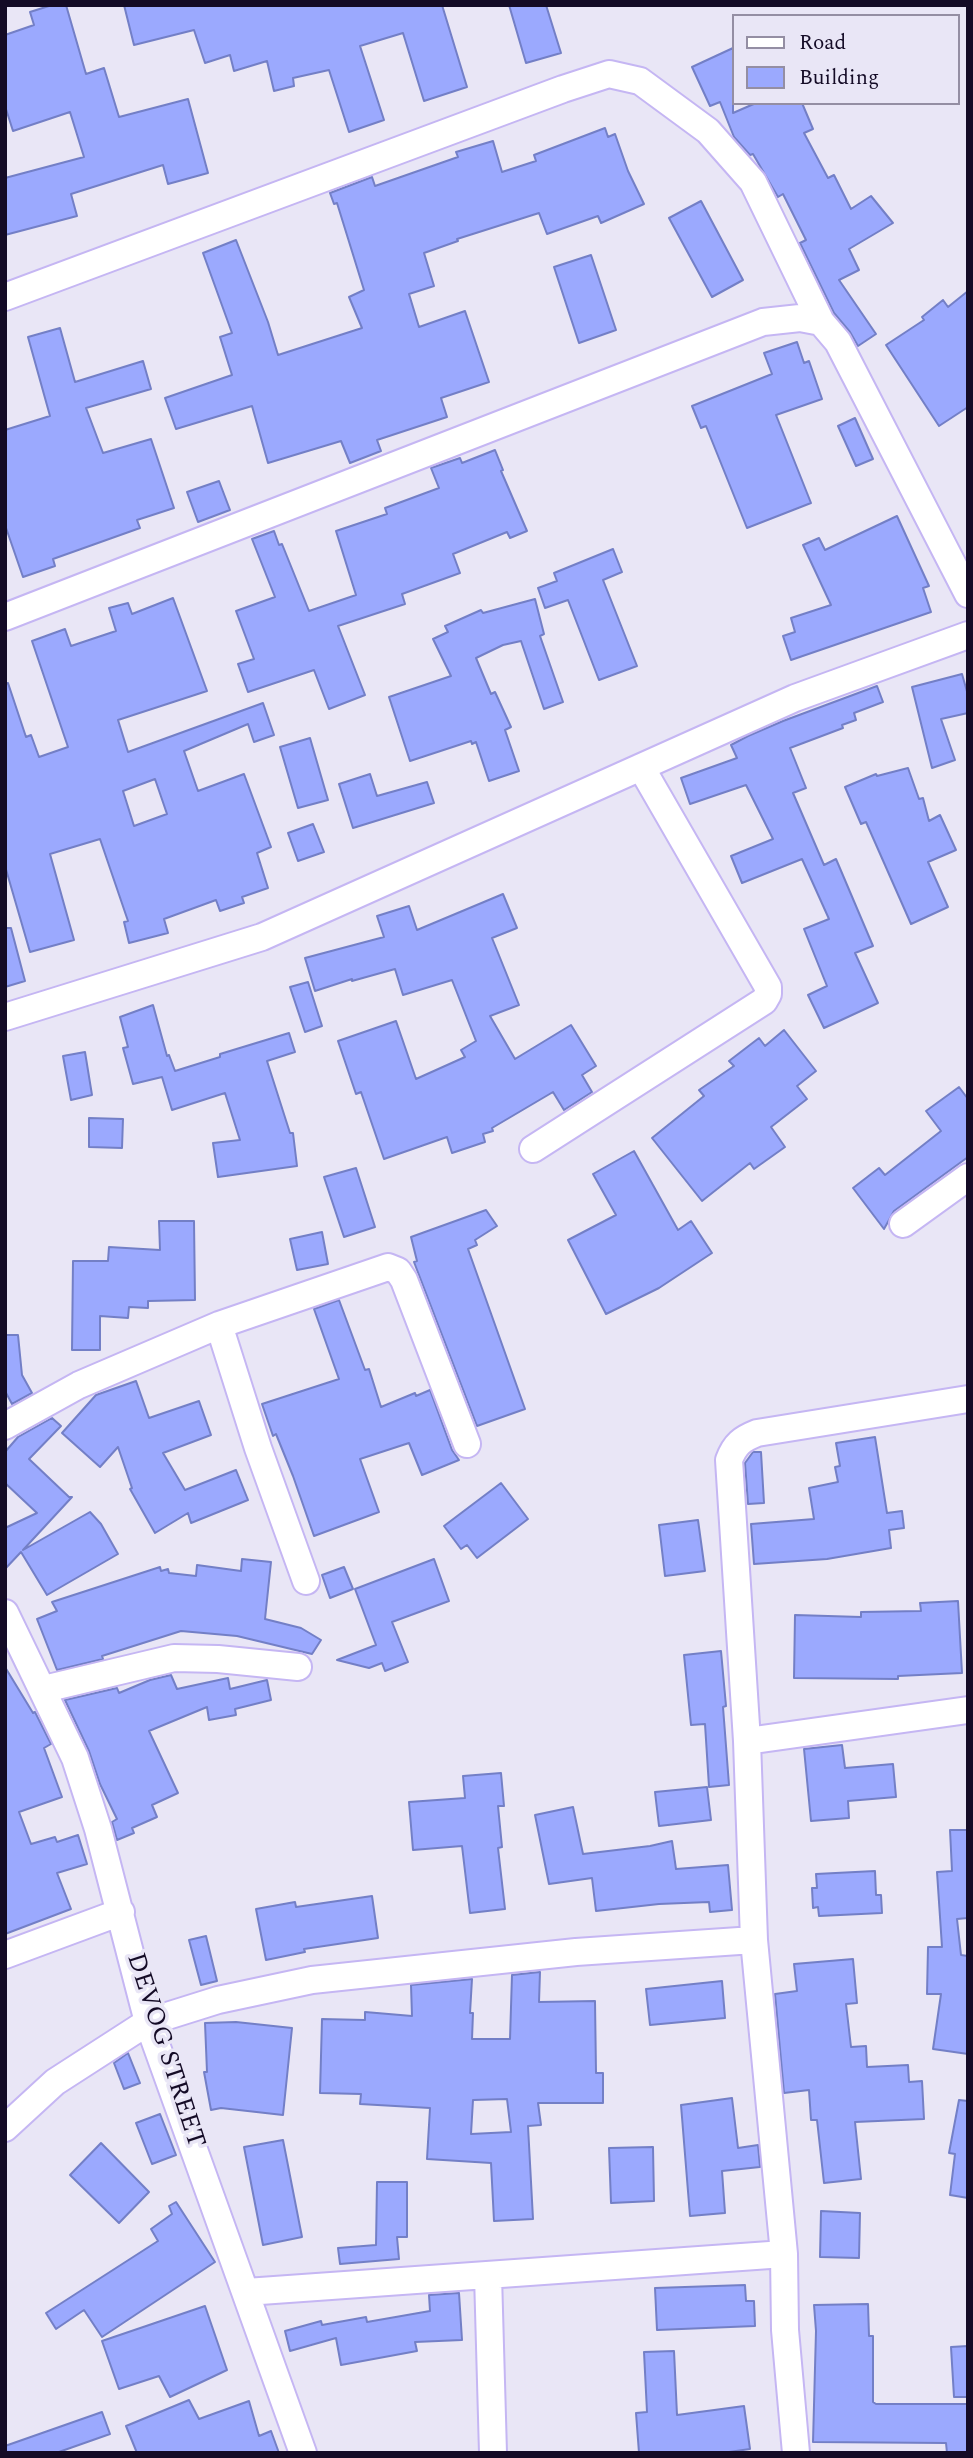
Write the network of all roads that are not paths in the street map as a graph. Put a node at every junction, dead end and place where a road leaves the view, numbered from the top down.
1 (5, 297) edge
2 (821, 322) junction
3 (968, 594) edge
4 (5, 617) edge
5 (968, 635) edge
6 (641, 767) junction
7 (5, 1017) edge
8 (533, 1149) dead end
9 (968, 1177) edge
10 (903, 1224) dead end
11 (219, 1325) junction
12 (968, 1399) edge
13 (5, 1426) edge
14 (467, 1444) dead end
15 (306, 1581) dead end
16 (5, 1614) edge
17 (298, 1667) dead end
18 (44, 1689) junction
19 (968, 1710) edge
20 (747, 1741) junction
21 (121, 1912) junction
22 (754, 1940) junction
23 (5, 1955) edge
24 (148, 2022) junction
25 (5, 2128) edge
26 (784, 2254) junction
27 (488, 2275) junction
28 (246, 2292) junction
29 (303, 2453) edge
30 (493, 2453) edge
31 (796, 2453) edge

1 - 2 street
2 - 3 street
2 - 4 street
5 - 6 street
6 - 7 street
6 - 8 street
9 - 10 street
11 - 13 street
11 - 14 street
11 - 15 street
12 - 20 street
16 - 18 street, DEVOG STREET
17 - 18 street
18 - 21 street, DEVOG STREET
19 - 20 street
20 - 22 street
21 - 23 street
21 - 24 street, DEVOG STREET
22 - 24 street
22 - 26 street
24 - 25 street
24 - 28 street, DEVOG STREET
26 - 27 street
26 - 31 street
27 - 28 street
27 - 30 street
28 - 29 street, DEVOG STREET

